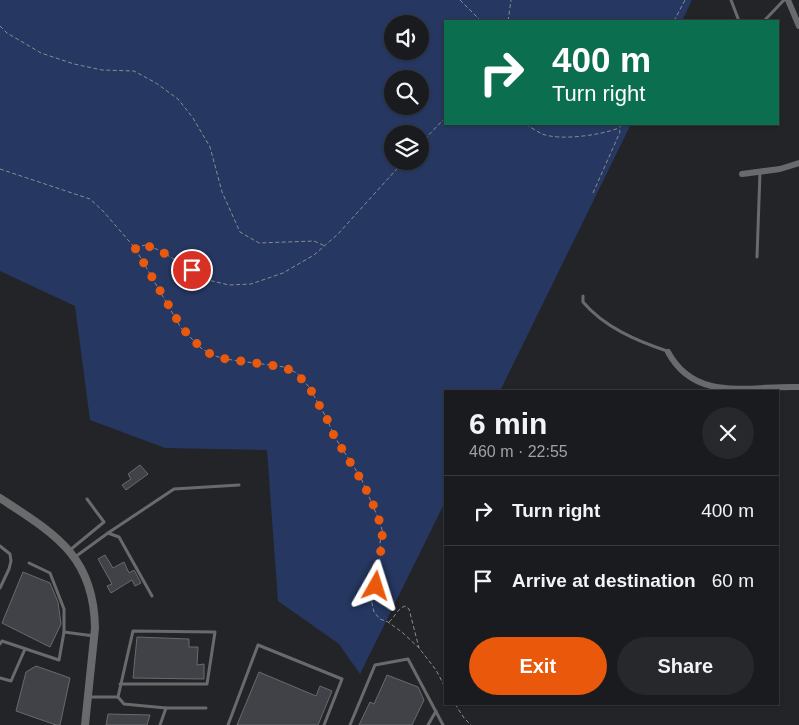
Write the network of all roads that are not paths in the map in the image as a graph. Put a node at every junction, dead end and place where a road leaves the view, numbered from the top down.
1 (731, 0) edge
2 (786, 0) edge
3 (739, 20) edge
4 (765, 20) edge
5 (799, 26) edge
6 (799, 163) edge
7 (760, 172) junction
8 (742, 174) dead end
9 (757, 257) dead end
10 (583, 296) dead end
11 (668, 352) joint
12 (799, 387) edge
13 (239, 485) dead end
14 (0, 498) edge
15 (87, 499) dead end
16 (108, 533) junction
17 (0, 546) edge
18 (69, 550) junction
19 (75, 558) junction
20 (29, 563) dead end
21 (0, 588) edge
22 (152, 596) dead end
23 (64, 632) junction
24 (95, 636) junction
25 (0, 644) edge
26 (25, 649) junction
27 (0, 678) edge
28 (120, 684) junction
29 (88, 697) junction
30 (118, 697) junction
31 (166, 708) junction
32 (206, 708) dead end
33 (436, 711) junction
34 (84, 725) edge
35 (160, 725) edge
36 (228, 725) edge
37 (324, 725) edge
38 (350, 725) edge
39 (428, 725) edge
40 (443, 725) edge

1 - 3 lane
2 - 4 lane
2 - 5 street
6 - 7 street
7 - 8 street
7 - 9 lane
10 - 11 lane
11 - 12 street
13 - 16 lane
14 - 18 street
15 - 18 lane
16 - 19 lane
16 - 22 lane
17 - 21 lane
18 - 19 street
19 - 24 street
20 - 23 lane
23 - 24 lane
23 - 26 lane
24 - 29 street
25 - 26 lane
26 - 27 lane
28 - 28 lane
28 - 30 lane
29 - 30 lane
29 - 34 street
30 - 31 lane
31 - 32 lane
31 - 35 lane
33 - 38 lane
33 - 39 lane
33 - 40 lane
36 - 37 lane

